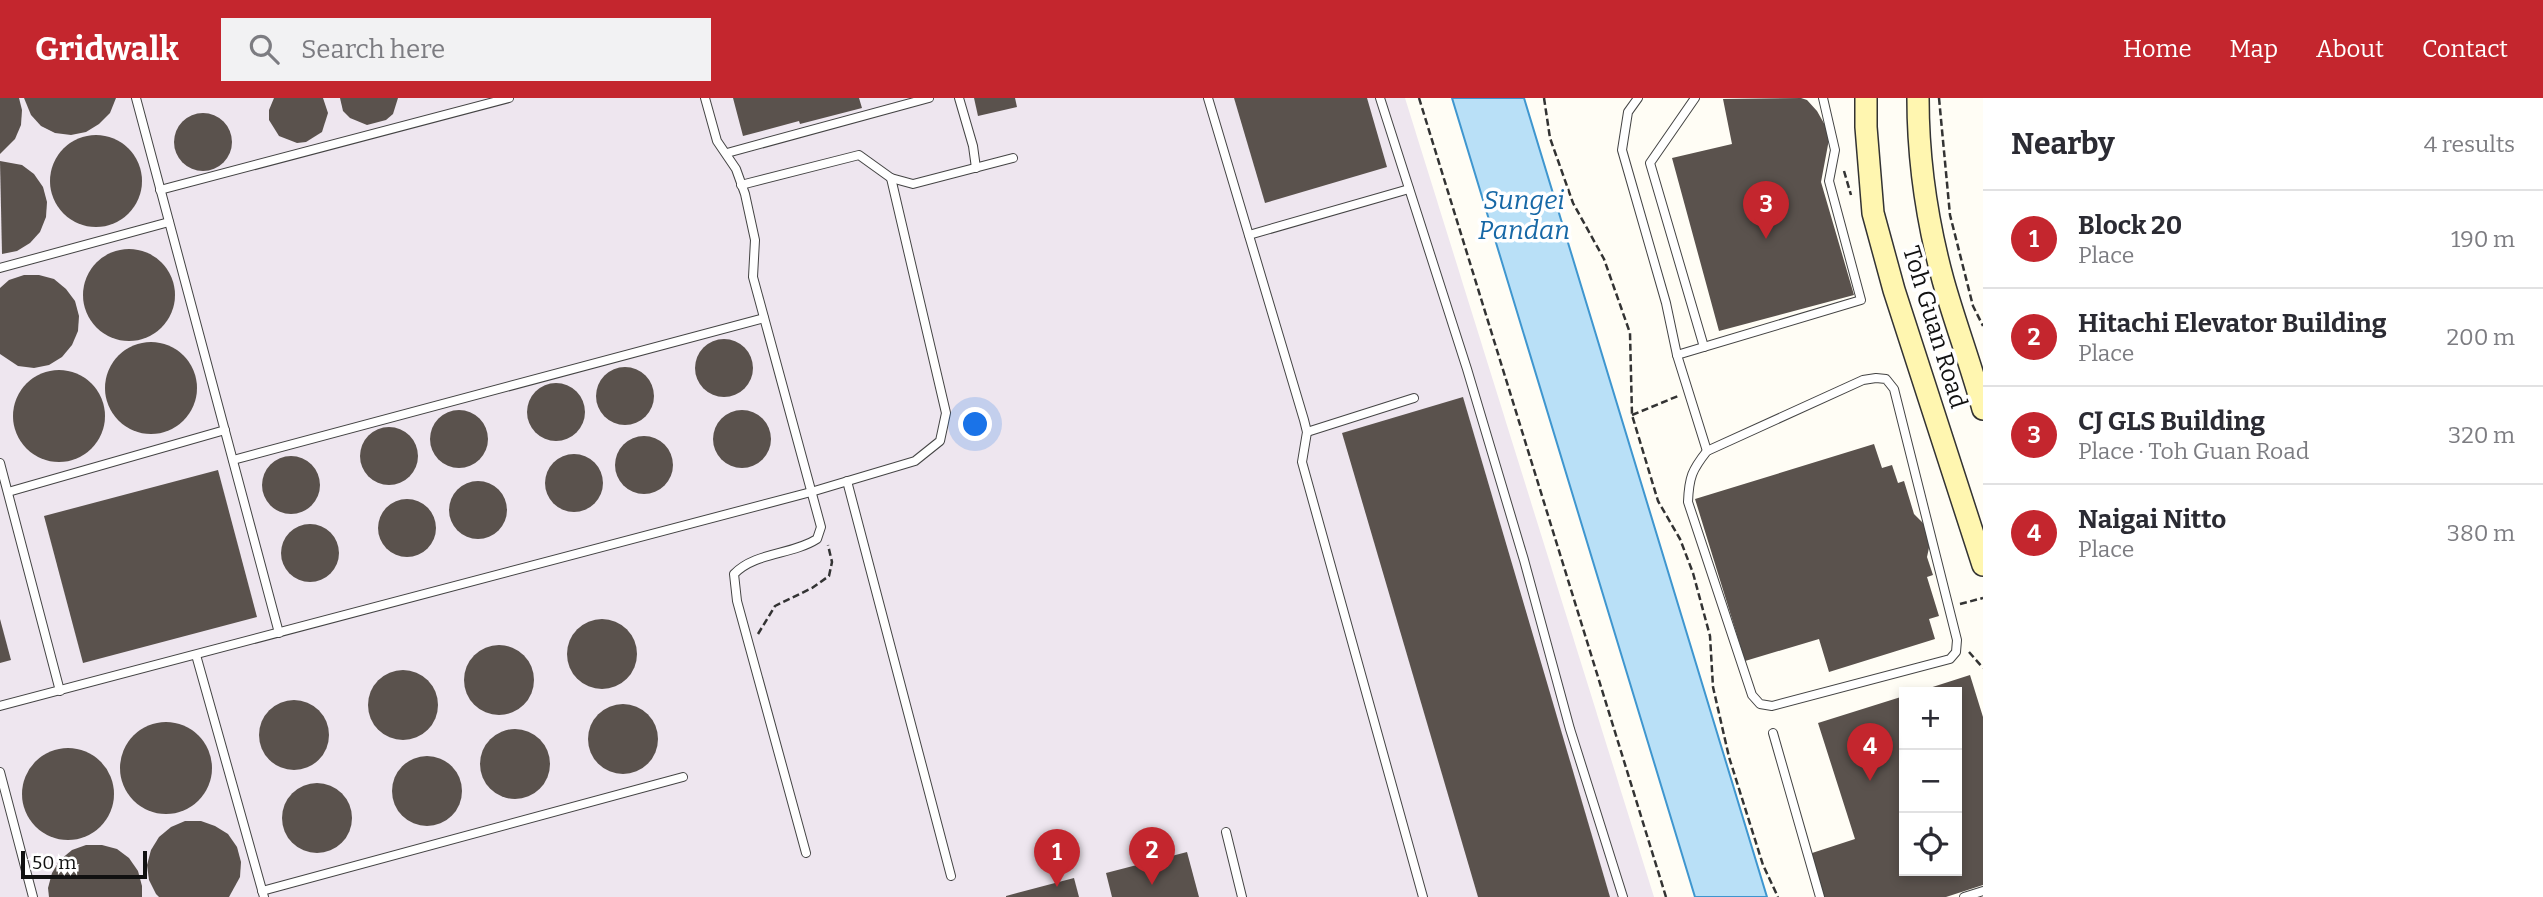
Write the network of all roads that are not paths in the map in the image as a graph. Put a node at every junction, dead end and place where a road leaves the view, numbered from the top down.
1 (136, 98) edge
2 (509, 98) edge
3 (705, 98) edge
4 (929, 98) edge
5 (959, 98) edge
6 (1208, 98) edge
7 (1380, 98) edge
8 (1638, 98) edge
9 (1695, 98) edge
10 (1823, 98) edge
11 (1858, 98) edge
12 (1866, 98) edge
13 (1918, 98) edge
14 (1866, 127) junction
15 (727, 153) junction
16 (1013, 158) dead end
17 (976, 168) junction
18 (891, 178) junction
19 (741, 185) junction
20 (1409, 189) junction
21 (160, 190) junction
22 (169, 222) junction
23 (1249, 235) junction
24 (0, 268) edge
25 (764, 318) junction
26 (1704, 347) junction
27 (1677, 355) junction
28 (1414, 398) dead end
29 (1983, 409) edge
30 (225, 430) junction
31 (1307, 432) junction
32 (1707, 451) junction
33 (233, 460) junction
34 (0, 463) edge
35 (847, 481) junction
36 (8, 492) junction
37 (811, 492) junction
38 (1983, 565) edge
39 (279, 633) junction
40 (197, 655) junction
41 (60, 691) junction
42 (0, 706) edge
43 (1773, 733) dead end
44 (0, 772) edge
45 (683, 778) dead end
46 (1226, 832) dead end
47 (806, 853) dead end
48 (951, 876) dead end
49 (1983, 891) edge
50 (263, 894) edge
51 (33, 897) edge
52 (1242, 897) edge
53 (1423, 897) edge
54 (1623, 897) edge
55 (1820, 897) edge
56 (1964, 897) edge

1 - 21 lane
2 - 21 lane
3 - 15 lane
4 - 15 lane
5 - 17 lane
6 - 23 lane
7 - 20 lane
8 - 27 lane
9 - 26 lane
10 - 26 lane
11 - 14 lane
12 - 14 main road, Toh Guan Road
13 - 29 main road, Toh Guan Road
14 - 38 main road, Toh Guan Road
15 - 19 lane
16 - 17 lane
17 - 18 lane
18 - 19 lane
18 - 35 lane
19 - 25 lane
20 - 23 lane
20 - 54 lane
21 - 22 lane
22 - 24 lane
22 - 30 lane
23 - 31 lane
25 - 33 lane
25 - 37 lane
26 - 27 lane
27 - 32 lane
28 - 31 lane
30 - 33 lane
30 - 36 lane
31 - 53 lane
32 - 32 lane
33 - 39 lane
34 - 36 lane
35 - 37 lane
35 - 48 lane
36 - 41 lane
37 - 39 lane
37 - 47 lane
39 - 40 lane
40 - 41 lane
40 - 50 lane
41 - 42 lane
43 - 55 lane
44 - 51 lane
45 - 50 lane
46 - 52 lane
49 - 56 lane

